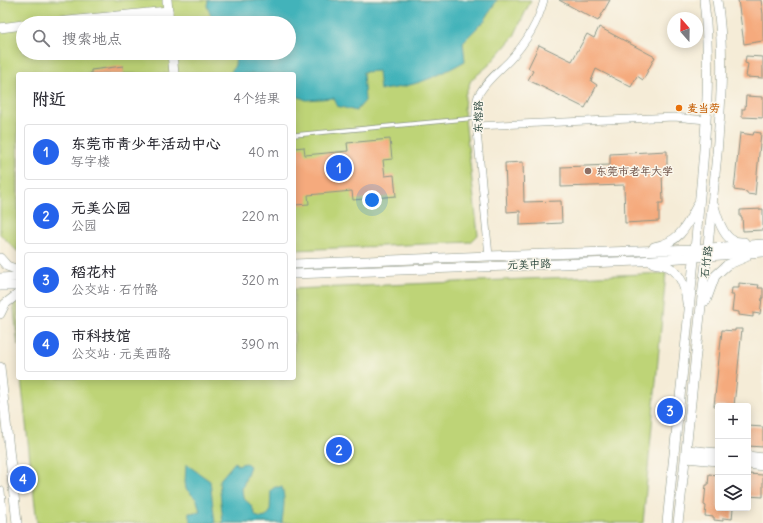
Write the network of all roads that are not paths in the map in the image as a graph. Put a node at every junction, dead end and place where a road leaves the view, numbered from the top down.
1 (167, 0) edge
2 (544, 0) edge
3 (704, 0) edge
4 (717, 0) edge
5 (168, 12) junction
6 (124, 16) edge
7 (168, 16) edge
8 (16, 26) edge
9 (0, 28) edge
10 (173, 60) edge
11 (174, 72) edge
12 (706, 120) junction
13 (476, 122) junction
14 (296, 136) edge
15 (712, 200) junction
16 (700, 201) junction
17 (760, 248) edge
18 (639, 250) junction
19 (695, 253) junction
20 (707, 253) junction
21 (489, 256) junction
22 (0, 258) edge
23 (639, 261) junction
24 (296, 264) edge
25 (16, 269) edge
26 (296, 274) edge
27 (16, 277) edge
28 (0, 278) edge
29 (0, 286) edge
30 (16, 286) edge
31 (16, 296) edge
32 (0, 314) edge
33 (701, 315) junction
34 (688, 316) junction
35 (0, 367) edge
36 (715, 453) edge
37 (686, 454) junction
38 (751, 456) edge
39 (763, 458) edge
40 (715, 460) edge
41 (751, 464) edge
42 (763, 466) edge
43 (0, 491) edge
44 (3, 523) edge
45 (17, 523) edge
46 (667, 523) edge
47 (678, 523) edge

1 - 5 street
2 - 13 street, 东榕路
3 - 12 street, 石竹路
4 - 15 street, 石竹路
5 - 6 street
5 - 7 street
8 - 9 street
10 - 11 street
12 - 13 street
12 - 16 street, 石竹路
13 - 14 lane
13 - 21 street, 东榕路
15 - 17 street
15 - 20 street, 石竹路
16 - 18 street
16 - 19 street, 石竹路
17 - 20 street, 元美中路
17 - 33 street
18 - 19 street, 元美中路
18 - 21 street, 元美中路
19 - 20 street, 元美中路
19 - 23 street, 元美中路
19 - 34 street, 石竹路
20 - 33 street, 石竹路
21 - 24 street, 元美中路
22 - 25 street
23 - 26 street, 元美中路
23 - 34 street
27 - 28 street
29 - 30 street
31 - 32 street
33 - 37 street, 石竹路
34 - 46 street, 石竹路
35 - 45 street
36 - 37 street
37 - 40 street
37 - 47 street, 石竹路
38 - 39 street
41 - 42 street
43 - 44 street

